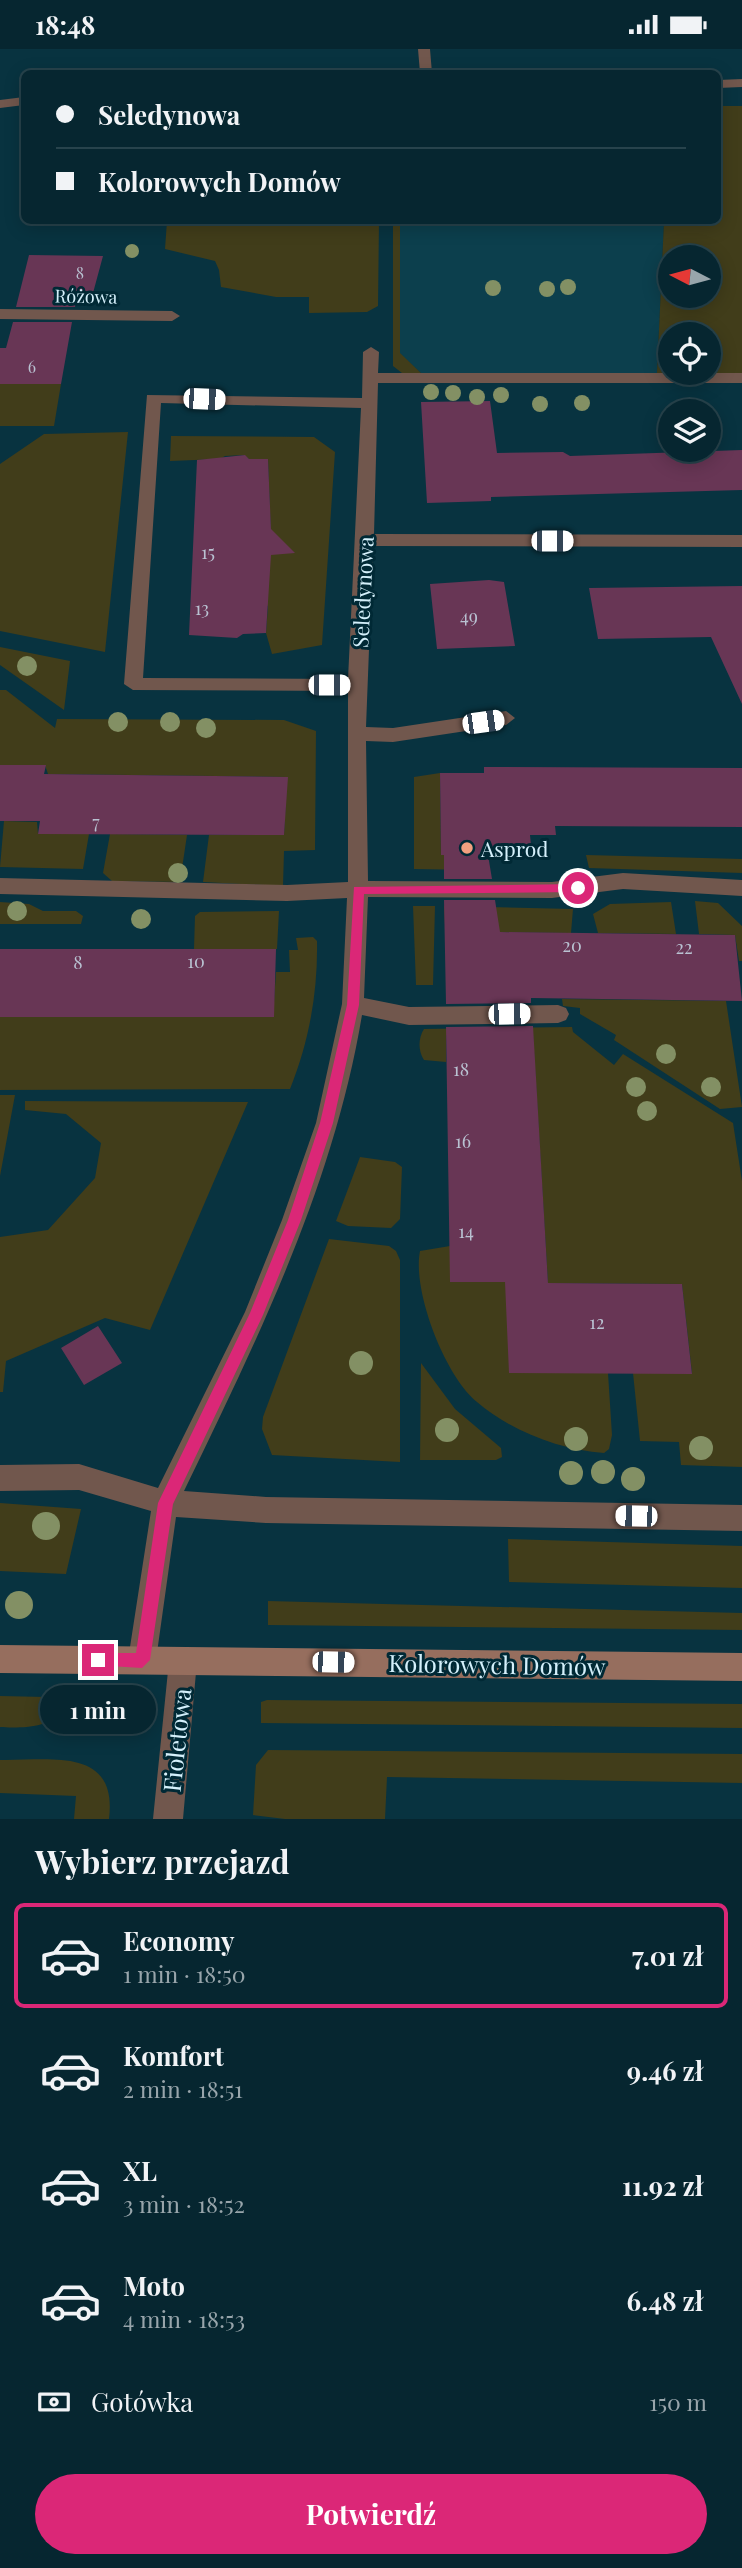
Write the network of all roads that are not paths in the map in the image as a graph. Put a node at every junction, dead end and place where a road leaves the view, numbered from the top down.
1 (424, 49) edge
2 (426, 70) edge
3 (742, 83) edge
4 (721, 84) edge
5 (21, 101) edge
6 (0, 104) edge
7 (0, 314) edge
8 (173, 316) dead end
9 (371, 352) dead end
10 (370, 378) junction
11 (742, 378) edge
12 (370, 403) junction
13 (365, 540) junction
14 (742, 541) edge
15 (356, 685) junction
16 (506, 718) dead end
17 (356, 734) junction
18 (0, 886) edge
19 (742, 888) edge
20 (358, 890) junction
21 (353, 1005) junction
22 (558, 1014) dead end
23 (0, 1478) edge
24 (166, 1503) junction
25 (742, 1518) edge
26 (0, 1659) edge
27 (142, 1660) junction
28 (183, 1661) junction
29 (742, 1667) edge
30 (168, 1819) edge

1 - 2 street
3 - 4 street
5 - 6 street
7 - 8 street, Różowa
9 - 10 street, Seledynowa
10 - 11 street
10 - 12 street, Seledynowa
12 - 13 street, Seledynowa
12 - 15 street
13 - 14 street
13 - 15 street, Seledynowa
15 - 17 street, Seledynowa
16 - 17 street
17 - 20 street, Seledynowa
18 - 20 street
19 - 20 street
20 - 21 street, Seledynowa
21 - 22 street
21 - 24 street, Seledynowa
23 - 24 street
24 - 25 street
24 - 27 street, Seledynowa
26 - 27 street, Kolorowych Domów
27 - 28 street, Kolorowych Domów
28 - 29 street, Kolorowych Domów
28 - 30 street, Fioletowa

